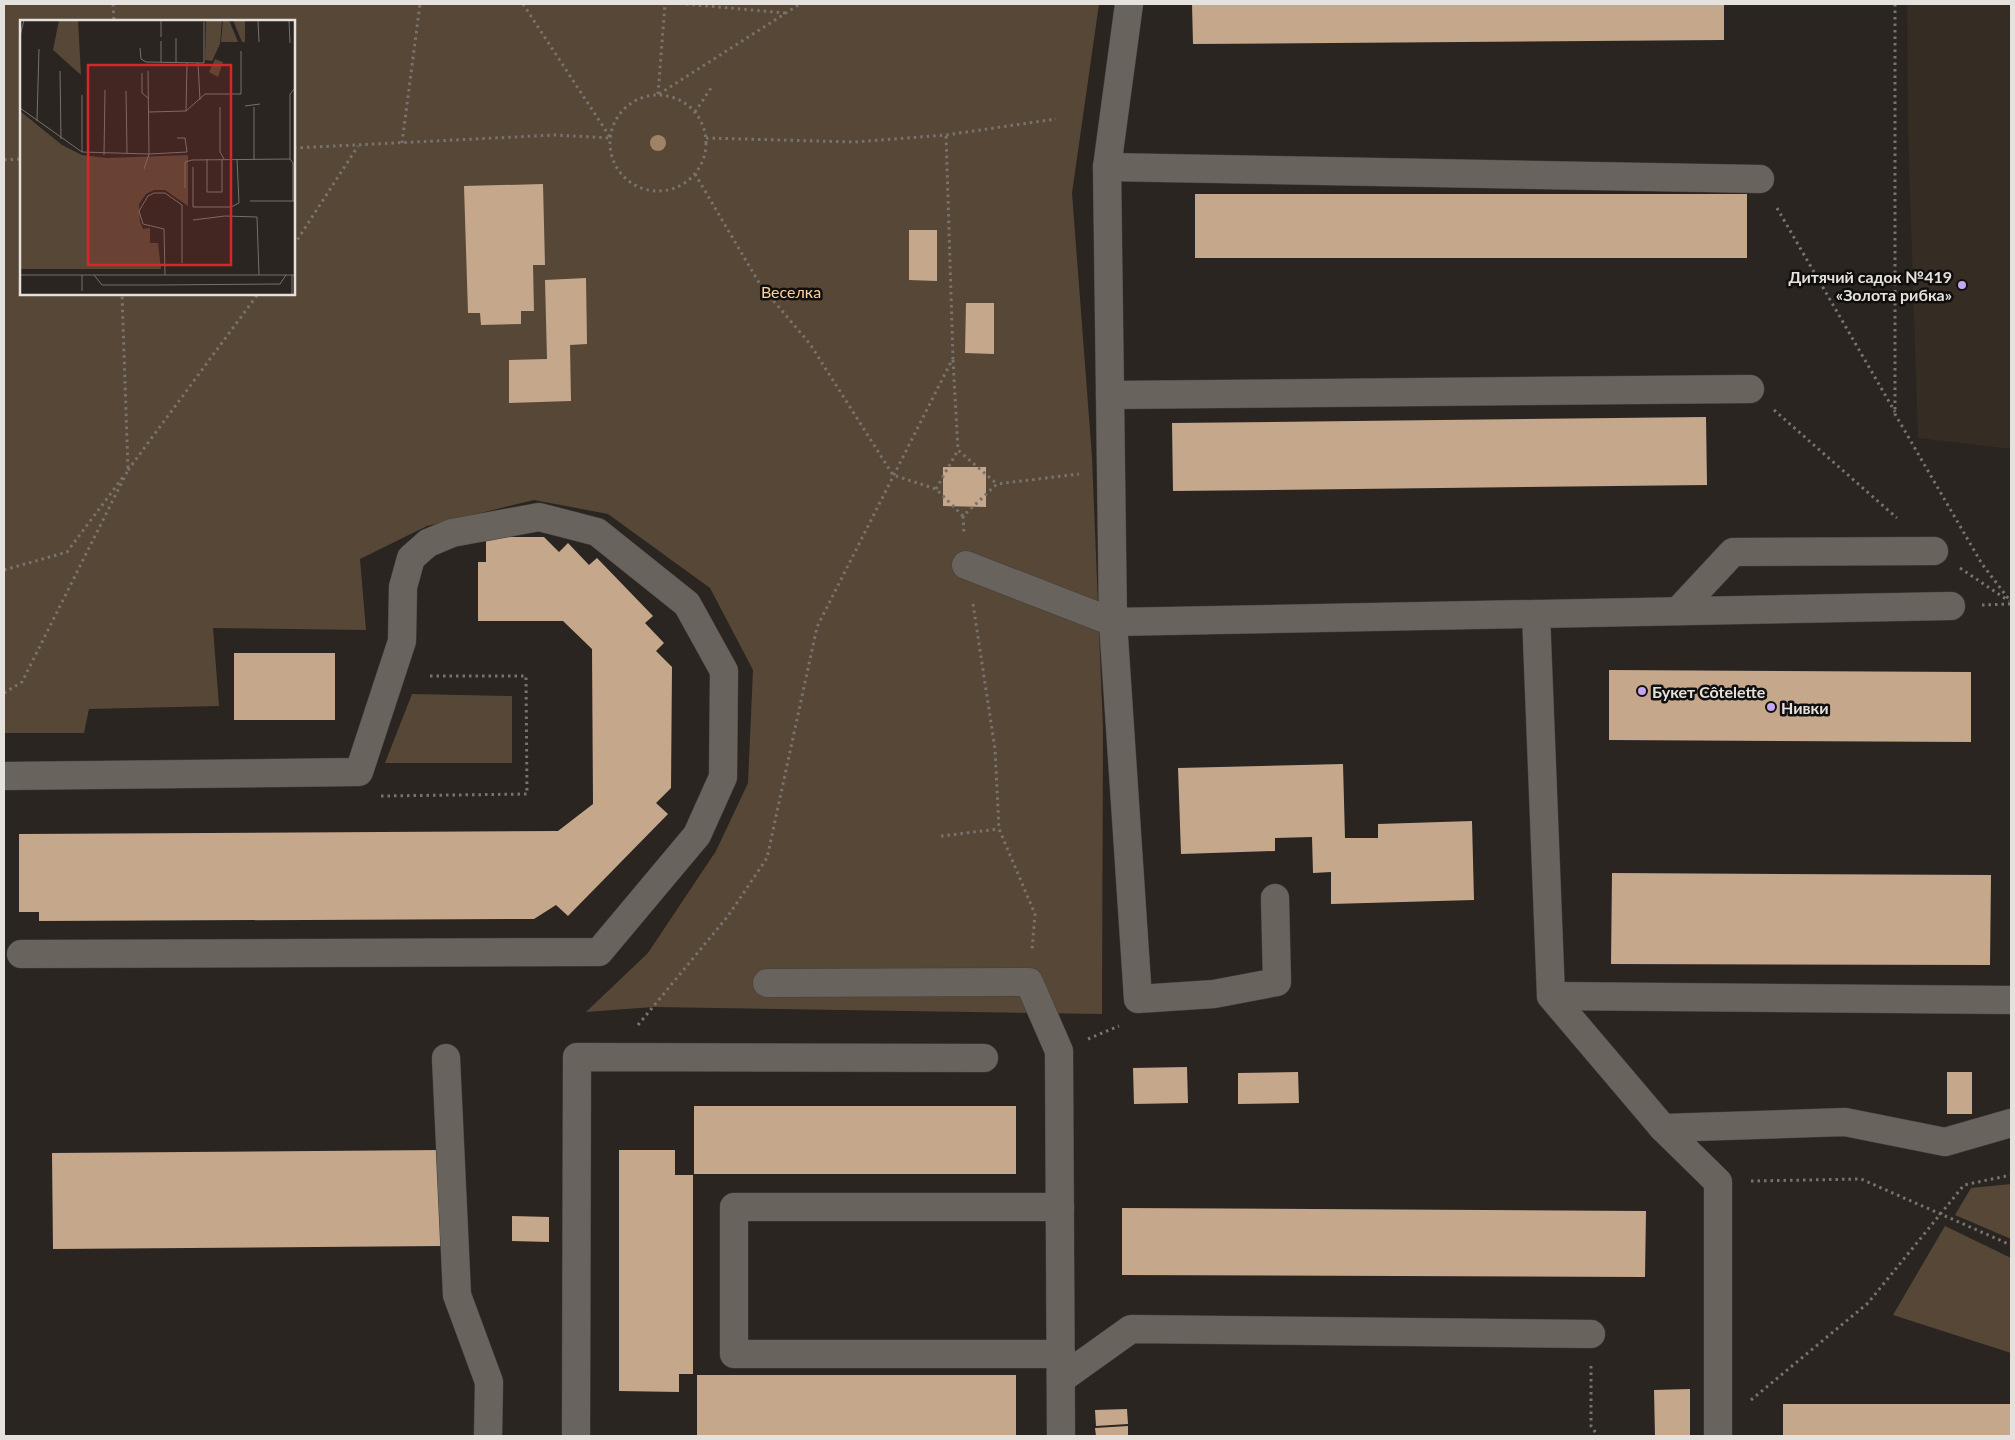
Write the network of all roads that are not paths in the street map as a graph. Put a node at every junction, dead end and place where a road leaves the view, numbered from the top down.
1 (1129, 4) edge
2 (1107, 167) junction
3 (1760, 179) road end
4 (1750, 389) road end
5 (1110, 395) junction
6 (1934, 550) road end
7 (966, 565) road end
8 (1951, 606) dead end
9 (1678, 612) junction
10 (1536, 614) junction
11 (1113, 622) junction
12 (4, 776) edge
13 (1275, 898) dead end
14 (21, 954) dead end
15 (767, 983) dead end
16 (1551, 996) junction
17 (2011, 1000) edge
18 (446, 1058) dead end
19 (984, 1058) dead end
20 (2011, 1123) edge
21 (1663, 1128) junction
22 (1060, 1207) junction
23 (1591, 1334) road end
24 (1061, 1366) junction
25 (1718, 1434) edge
26 (488, 1436) edge
27 (576, 1436) edge
28 (1061, 1436) edge

1 - 2 lane
2 - 3 lane
2 - 5 lane
4 - 5 lane
5 - 11 lane
6 - 9 lane
7 - 11 lane
8 - 9 lane
9 - 10 lane
10 - 11 lane
10 - 16 lane
11 - 13 lane
12 - 14 lane
15 - 22 lane
16 - 17 lane
16 - 21 lane
18 - 26 lane
19 - 27 lane
20 - 21 lane
21 - 25 lane
22 - 24 lane
22 - 24 lane
23 - 24 lane
24 - 28 lane

